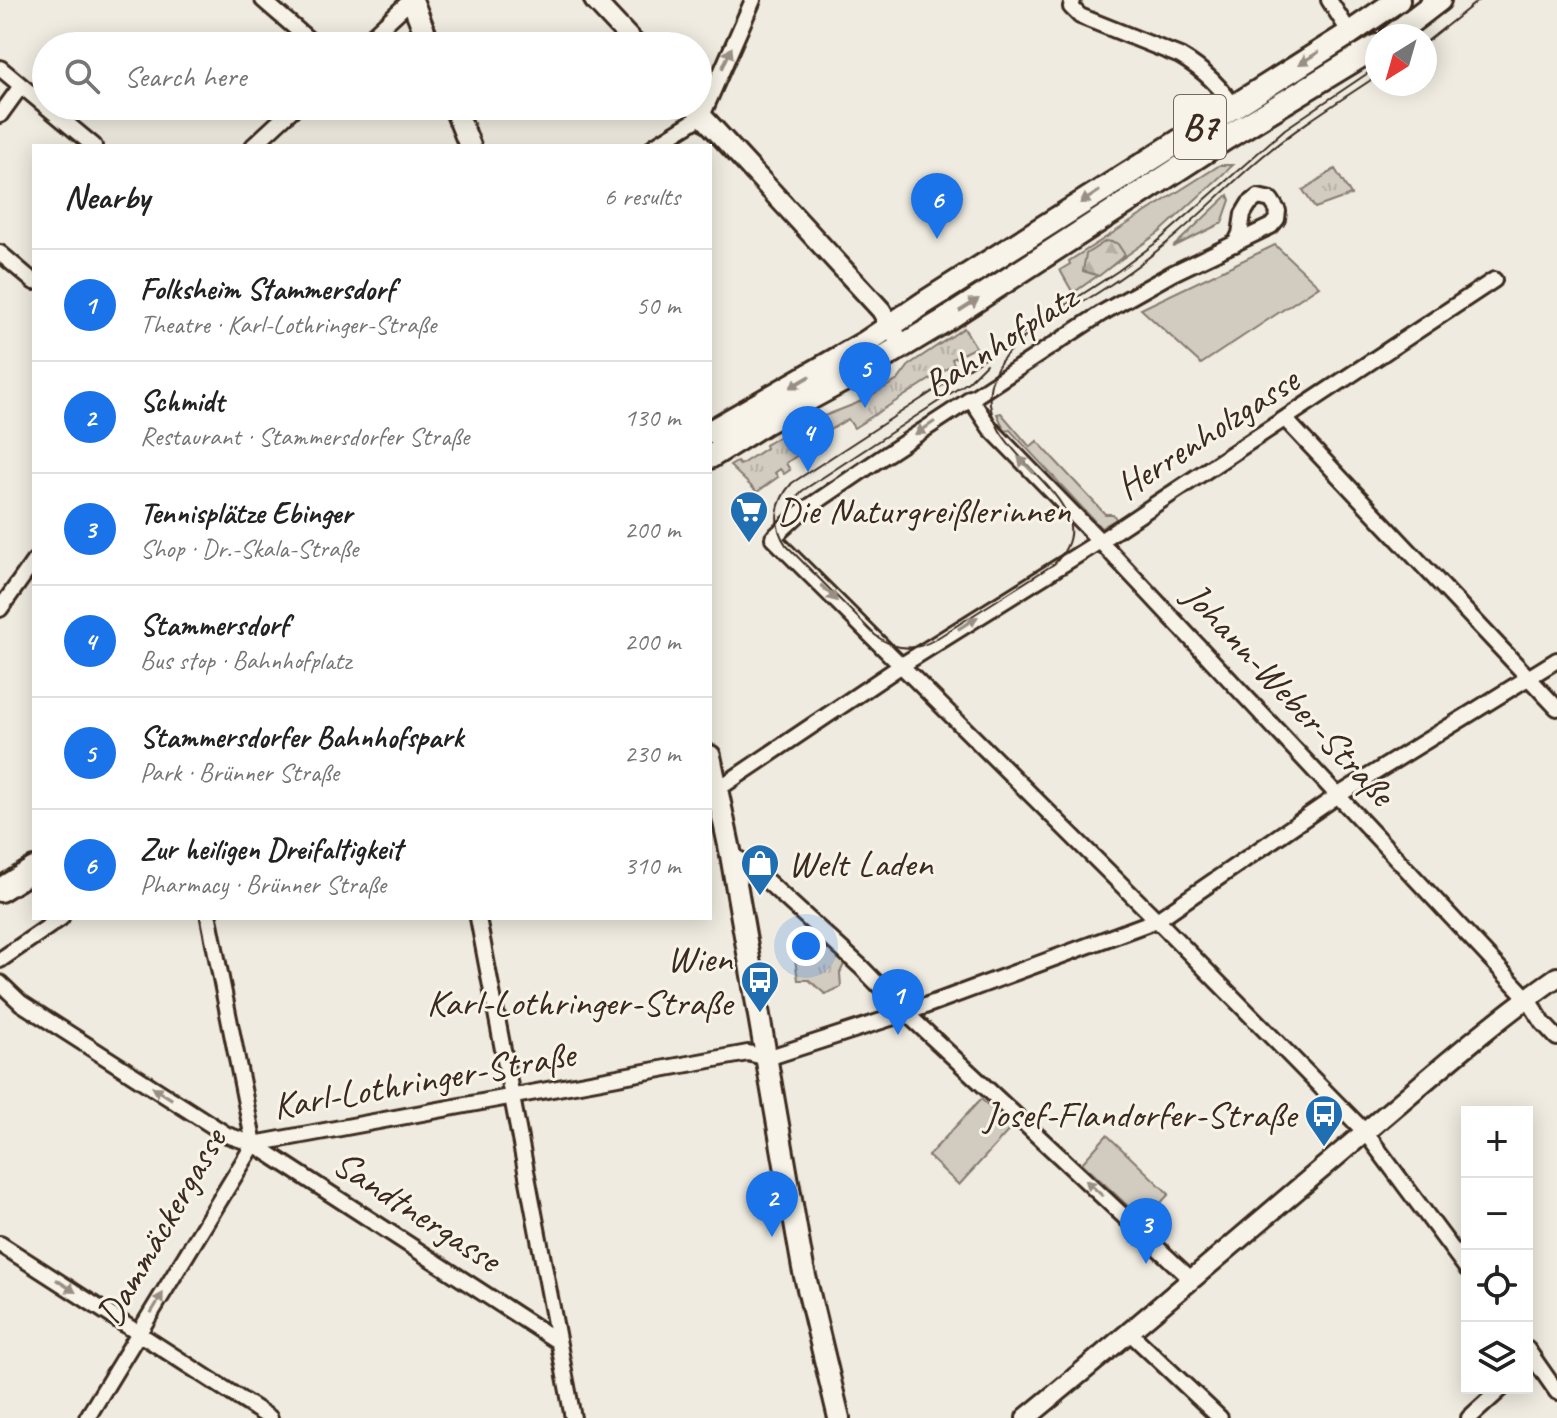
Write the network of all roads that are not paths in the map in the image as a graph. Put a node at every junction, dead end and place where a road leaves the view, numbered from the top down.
1 (263, 0) edge
2 (411, 0) edge
3 (594, 0) edge
4 (753, 0) edge
5 (1329, 0) edge
6 (1398, 0) edge
7 (1439, 0) edge
8 (1072, 4) edge
9 (1408, 24) edge
10 (300, 32) edge
11 (376, 32) edge
12 (424, 32) edge
13 (624, 32) edge
14 (1350, 33) junction
15 (1365, 54) edge
16 (0, 68) edge
17 (712, 81) edge
18 (21, 86) junction
19 (32, 95) edge
20 (1233, 106) junction
21 (0, 115) edge
22 (62, 120) edge
23 (281, 120) edge
24 (460, 120) edge
25 (686, 120) edge
26 (705, 120) edge
27 (1246, 128) junction
28 (92, 144) edge
29 (255, 144) edge
30 (469, 144) edge
31 (656, 144) edge
32 (1235, 244) dead end
33 (0, 253) edge
34 (32, 280) edge
35 (1494, 280) dead end
36 (890, 326) junction
37 (902, 346) junction
38 (970, 398) junction
39 (1286, 420) junction
40 (712, 431) edge
41 (712, 456) edge
42 (1100, 541) junction
43 (32, 564) edge
44 (0, 609) edge
45 (1557, 660) edge
46 (902, 665) junction
47 (1527, 676) junction
48 (1557, 708) edge
49 (714, 790) edge
50 (1337, 796) junction
51 (731, 855) junction
52 (32, 870) edge
53 (0, 890) edge
54 (58, 920) edge
55 (209, 920) edge
56 (478, 920) edge
57 (1157, 920) junction
58 (0, 960) edge
59 (1557, 977) edge
60 (0, 983) edge
61 (1527, 998) junction
62 (906, 1013) junction
63 (1557, 1038) edge
64 (767, 1058) junction
65 (511, 1098) junction
66 (1365, 1132) junction
67 (254, 1144) junction
68 (0, 1244) edge
69 (1461, 1261) edge
70 (1192, 1280) junction
71 (139, 1333) junction
72 (1130, 1333) junction
73 (557, 1341) junction
74 (1533, 1362) edge
75 (1557, 1392) edge
76 (1495, 1394) edge
77 (1212, 1415) edge
78 (87, 1418) edge
79 (270, 1418) edge
80 (573, 1418) edge
81 (839, 1418) edge
82 (1026, 1418) edge
83 (1469, 1418) edge

1 - 10 street
2 - 11 street
2 - 12 main road
3 - 13 street
17 -> 4 street
5 - 14 street
6 - 14 main road, B7
7 - 9 main road
8 - 20 street
14 -> 20 main road, B7
15 - 27 main road, B7
16 - 18 street
18 - 19 street
18 - 21 street
20 - 27 street
20 -> 36 main road, B7
22 - 28 street
23 - 29 street
24 - 30 main road
25 - 31 street
26 - 36 street
37 -> 27 main road, B7
32 - 38 street, Bahnhofplatz
33 - 34 street
35 - 39 street, Herrenholzgasse
36 - 37 street
36 -> 40 main road, B7
37 - 41 main road, B7
42 -> 38 street, Johann-Weber-Straße
38 -> 46 street, Bahnhofplatz
39 - 42 street, Herrenholzgasse
39 - 47 street
46 -> 42 street, Herrenholzgasse
42 - 50 street, Johann-Weber-Straße
43 - 44 street
45 - 47 street, Karl-Lothringer-Straße
46 - 49 street, Herrenholzgasse
46 - 57 street
47 - 48 street
47 - 50 street, Karl-Lothringer-Straße
49 - 51 main road
50 - 57 street, Karl-Lothringer-Straße
50 - 61 street, Johann-Weber-Straße
51 - 62 street
51 - 64 main road
52 - 53 main road
54 - 58 street
55 - 67 street, Dammäckergasse
56 - 65 street
57 - 62 street, Karl-Lothringer-Straße
57 - 66 street
59 - 61 street
67 -> 60 street, Sandtnergasse
61 - 63 street, Johann-Weber-Straße
61 - 66 street
62 - 64 street, Karl-Lothringer-Straße
70 -> 62 street
64 - 65 street, Karl-Lothringer-Straße
64 - 81 main road
65 - 67 street, Karl-Lothringer-Straße
65 - 73 street
66 - 69 street
66 - 70 street
71 -> 67 street, Dammäckergasse
67 - 73 street, Sandtnergasse
68 -> 71 street
70 - 72 street
71 - 78 street, Dammäckergasse
71 - 79 street
72 - 77 street
72 - 82 street
73 - 80 street
74 - 75 street
76 - 83 street

